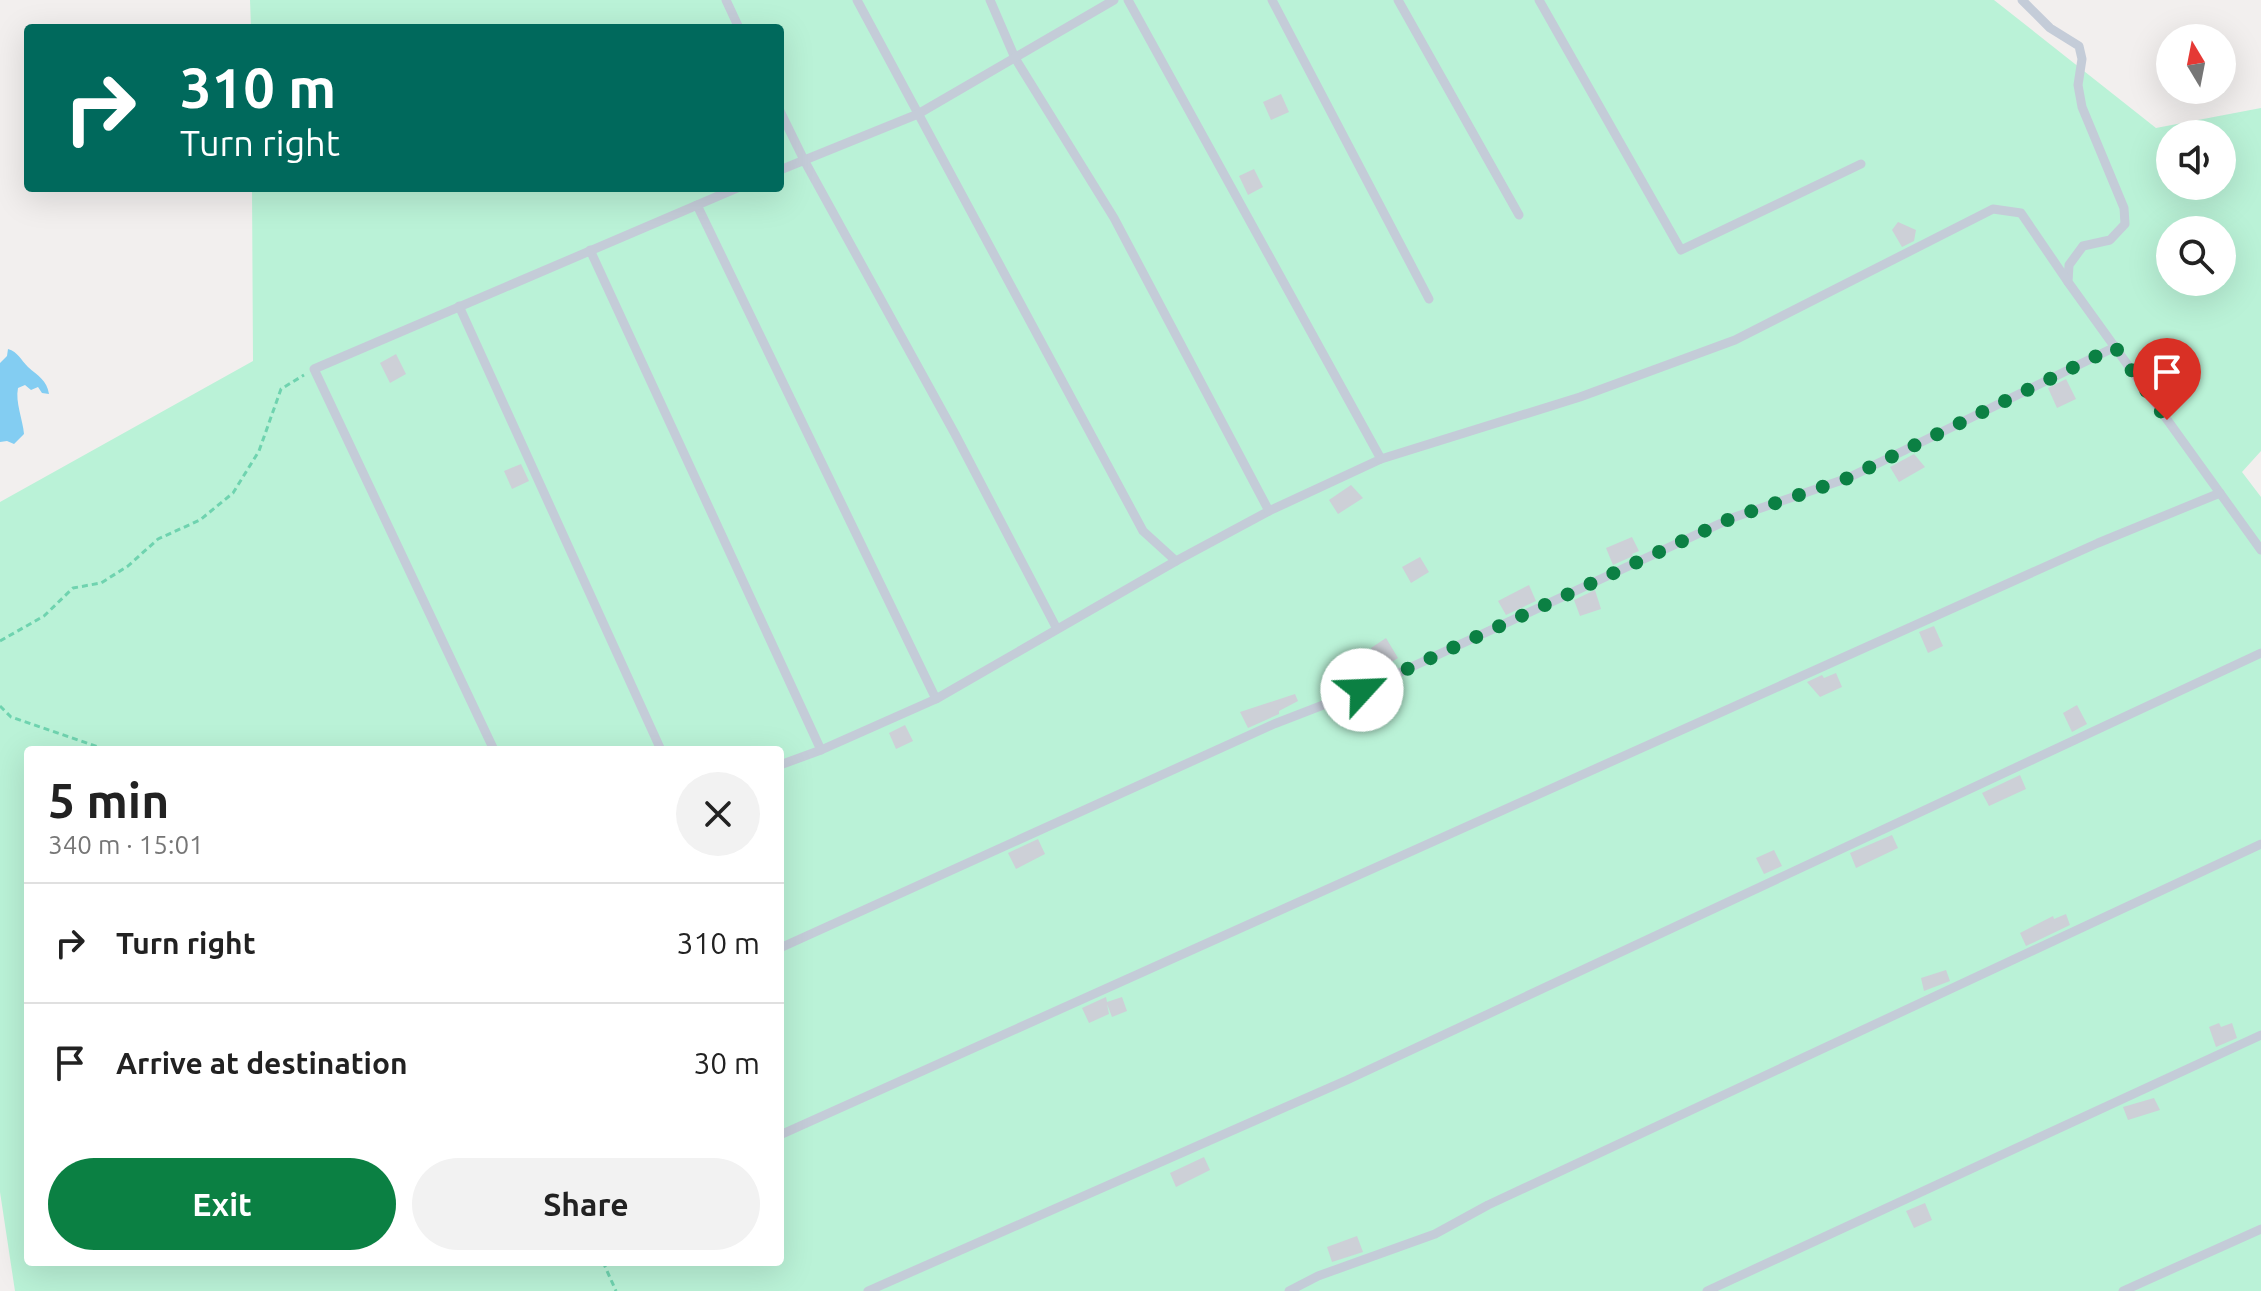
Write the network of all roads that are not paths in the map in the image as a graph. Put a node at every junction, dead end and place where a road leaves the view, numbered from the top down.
1 (726, 0) edge
2 (857, 0) edge
3 (990, 0) edge
4 (1114, 0) edge
5 (1128, 0) edge
6 (1272, 0) edge
7 (1398, 0) edge
8 (1539, 0) edge
9 (2022, 0) edge
10 (737, 24) edge
11 (1015, 58) junction
12 (918, 114) junction
13 (784, 119) edge
14 (804, 160) junction
15 (1861, 164) dead end
16 (784, 168) edge
17 (728, 192) edge
18 (697, 205) junction
19 (1519, 215) dead end
20 (590, 250) junction
21 (2068, 282) junction
22 (1429, 299) dead end
23 (459, 306) junction
24 (2115, 347) junction
25 (1381, 459) junction
26 (2220, 493) junction
27 (1269, 511) junction
28 (2261, 550) edge
29 (1176, 561) junction
30 (1057, 629) junction
31 (2261, 653) edge
32 (936, 699) junction
33 (492, 746) edge
34 (659, 746) edge
35 (821, 750) junction
36 (784, 764) edge
37 (2261, 844) edge
38 (784, 946) edge
39 (2261, 1035) edge
40 (784, 1133) edge
41 (2261, 1229) edge
42 (868, 1291) edge
43 (1289, 1291) edge
44 (1707, 1291) edge
45 (2123, 1291) edge

1 - 10 lane
2 - 12 lane
3 - 11 lane
4 - 11 lane
5 - 25 lane
6 - 22 lane
7 - 19 lane
8 - 15 lane
9 - 21 lane
11 - 12 lane
11 - 27 lane
12 - 14 lane
12 - 29 lane
13 - 14 lane
14 - 16 lane
14 - 30 lane
17 - 18 lane
18 - 20 lane
18 - 32 lane
20 - 23 lane
20 - 35 lane
21 - 24 lane
21 - 25 lane
23 - 33 lane
23 - 34 lane
24 - 26 lane
24 - 38 lane
25 - 27 lane
26 - 28 lane
26 - 40 lane
27 - 29 lane
29 - 30 lane
30 - 32 lane
31 - 42 lane
32 - 35 lane
35 - 36 lane
37 - 43 lane
39 - 44 lane
41 - 45 lane

